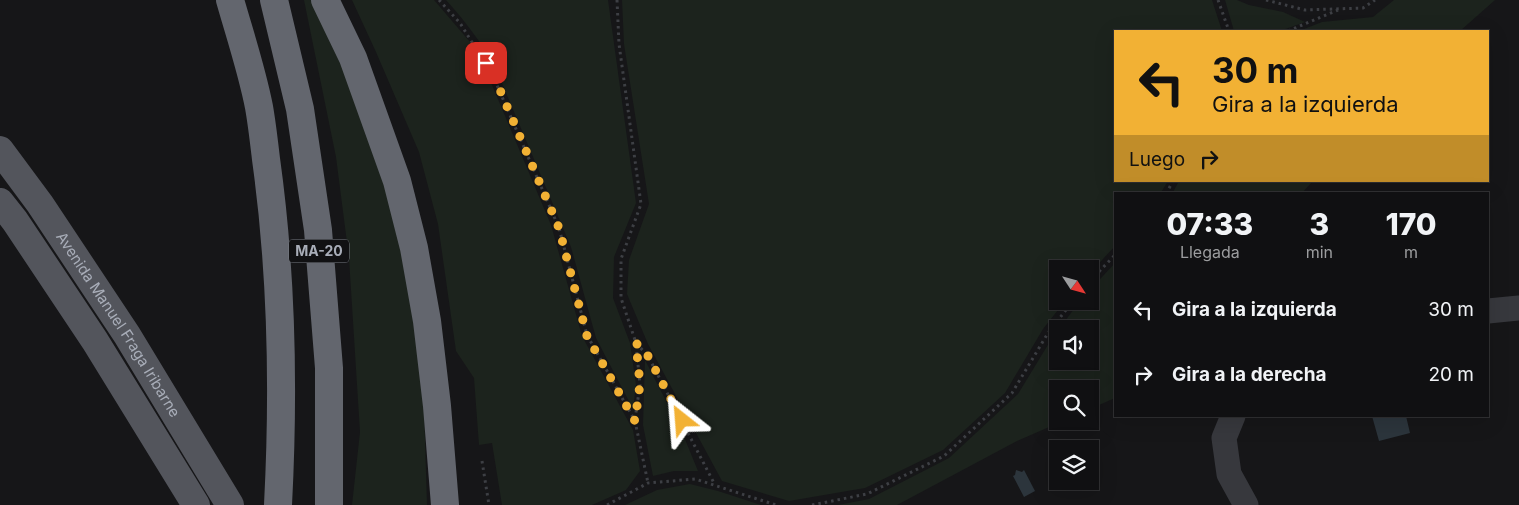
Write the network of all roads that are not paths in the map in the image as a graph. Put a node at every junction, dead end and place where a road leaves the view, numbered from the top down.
1 (230, 0) edge
2 (274, 0) edge
3 (325, 0) edge
4 (0, 150) edge
5 (0, 202) edge
6 (1519, 308) edge
7 (1489, 311) edge
8 (1233, 417) edge
9 (196, 505) edge
10 (230, 505) edge
11 (278, 505) edge
12 (329, 505) edge
13 (444, 505) edge
14 (1246, 505) edge

1 - 11 highway, MA-20
2 - 12 highway, MA-20
3 - 13 highway
4 - 10 main road, Avenida Manuel Fraga Iribarne
5 - 9 main road, Avenida Manuel Fraga Iribarne
6 - 7 street
8 - 14 street

